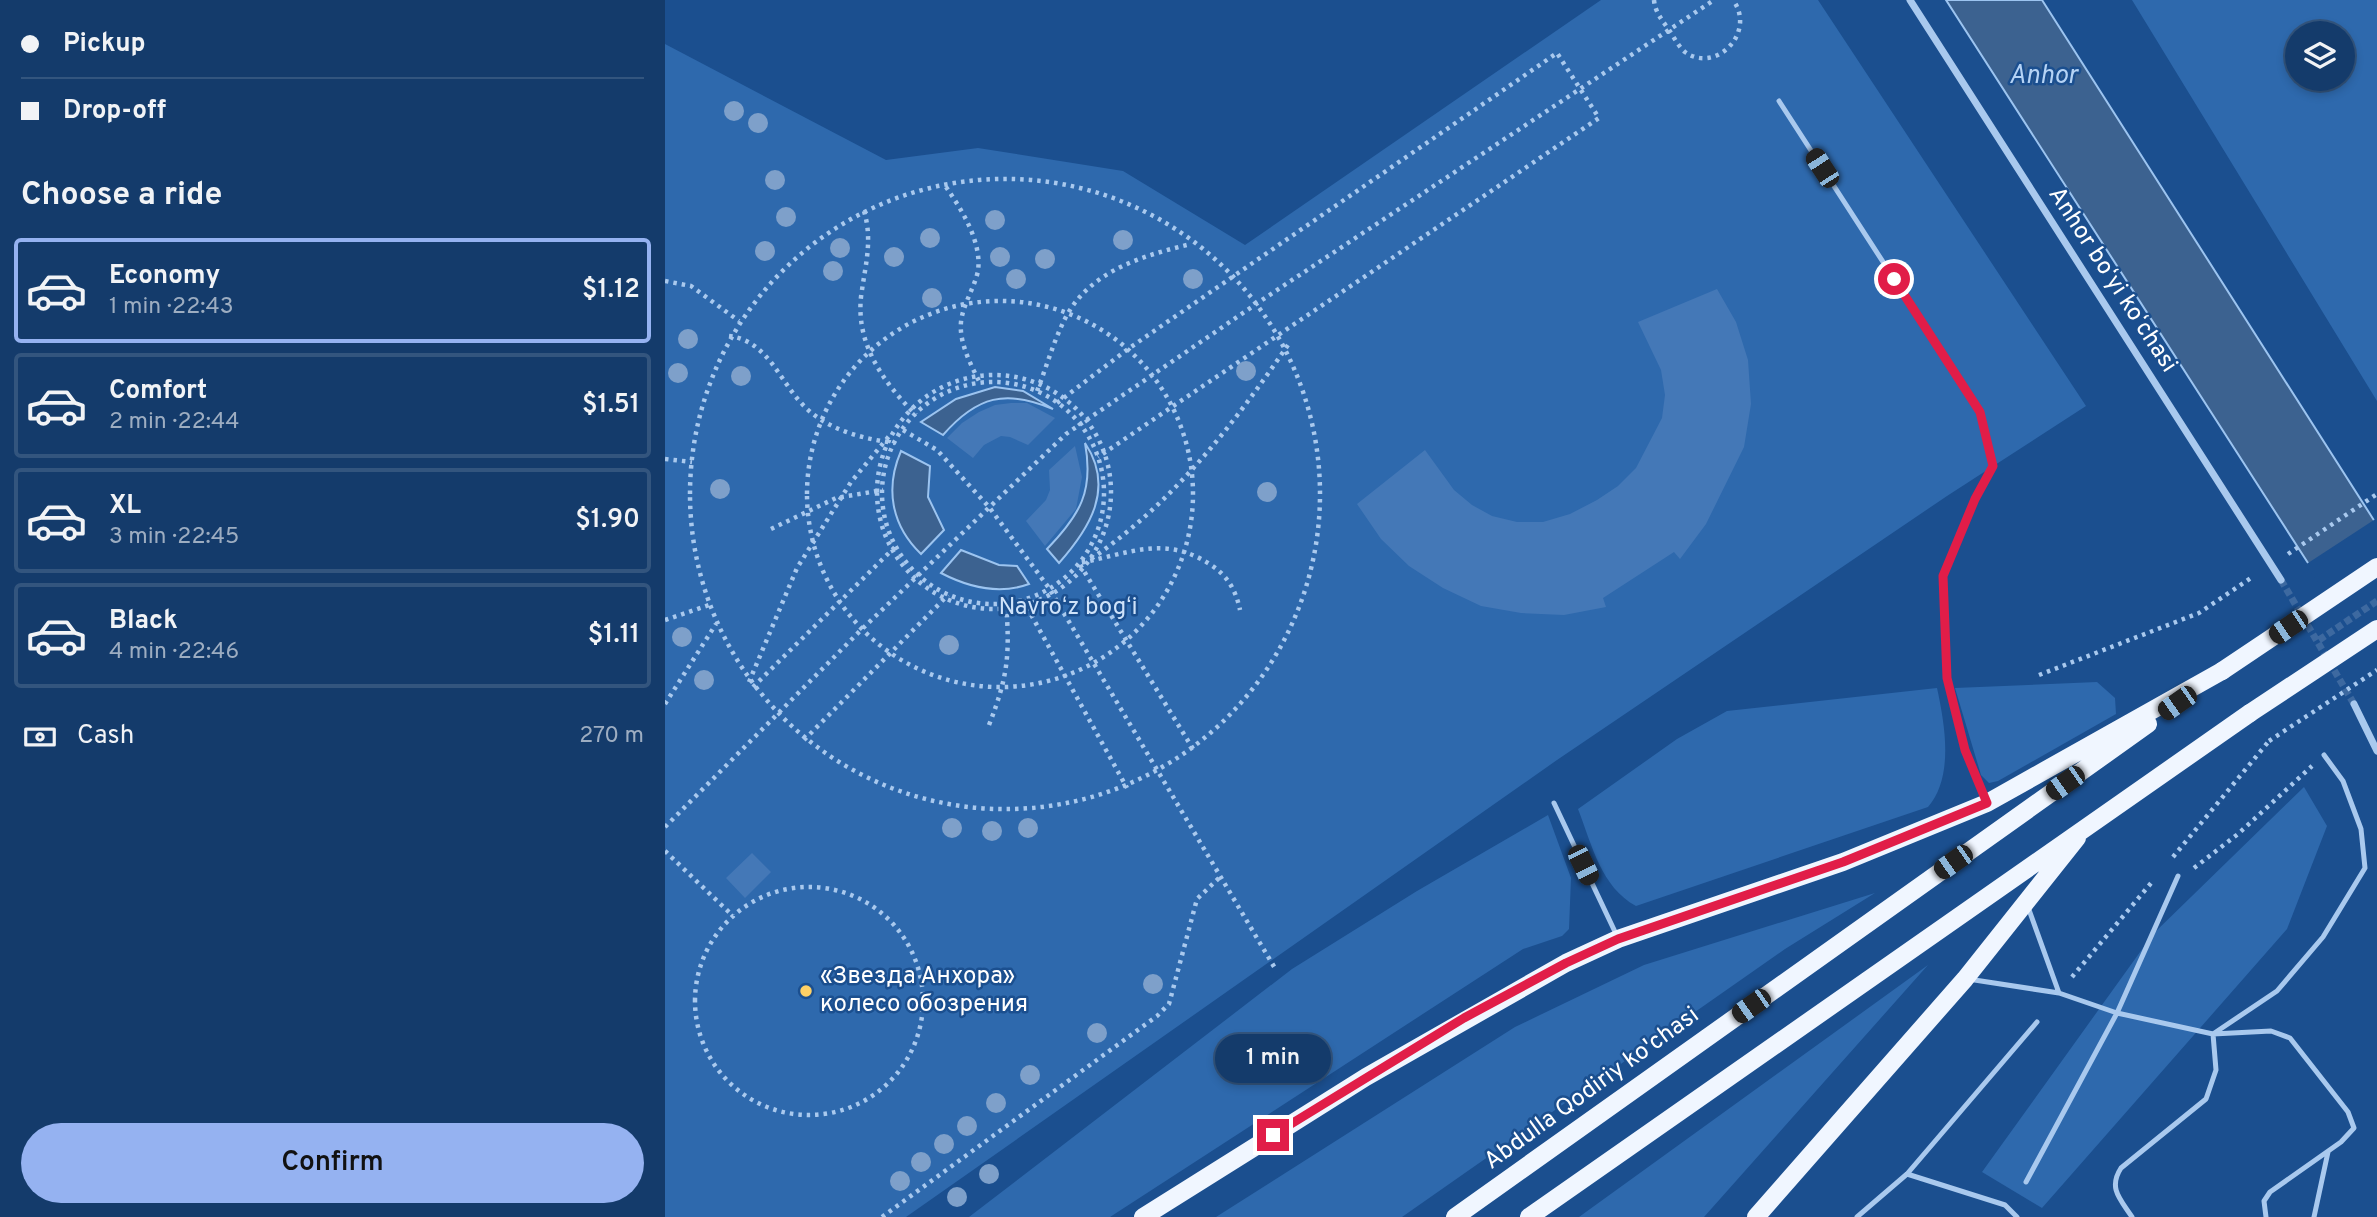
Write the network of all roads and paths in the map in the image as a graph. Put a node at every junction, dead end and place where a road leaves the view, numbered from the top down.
1 (1654, 0) edge
2 (1714, 0) edge
3 (1734, 0) edge
4 (1910, 0) edge
5 (1669, 30) junction
6 (1580, 88) junction
7 (1779, 101) dead end
8 (946, 187) junction
9 (865, 211) junction
10 (1192, 243) junction
11 (1236, 274) junction
12 (665, 281) edge
13 (1262, 300) junction
14 (964, 304) junction
15 (1068, 312) junction
16 (1273, 314) dead end
17 (739, 321) junction
18 (1278, 322) dead end
19 (1283, 329) junction
20 (729, 336) junction
21 (1290, 342) junction
22 (1128, 349) junction
23 (869, 354) junction
24 (1152, 375) junction
25 (980, 383) junction
26 (1037, 391) junction
27 (1057, 403) junction
28 (1172, 405) junction
29 (916, 415) junction
30 (821, 420) junction
31 (898, 425) junction
32 (1080, 425) junction
33 (903, 430) junction
34 (895, 443) junction
35 (1098, 457) junction
36 (665, 459) edge
37 (692, 461) junction
38 (883, 489) junction
39 (2377, 494) edge
40 (989, 507) junction
41 (806, 511) junction
42 (771, 529) dead end
43 (896, 546) junction
44 (2297, 548) dead end
45 (1183, 550) junction
46 (1089, 561) junction
47 (1079, 564) junction
48 (2271, 565) junction
49 (2377, 567) edge
50 (918, 575) junction
51 (2281, 580) tunnel mouth
52 (1049, 588) junction
53 (948, 594) junction
54 (838, 600) junction
55 (1023, 600) junction
56 (1006, 603) junction
57 (709, 605) junction
58 (1240, 610) dead end
59 (665, 620) edge
60 (716, 624) junction
61 (862, 629) junction
62 (2377, 629) edge
63 (1125, 640) junction
64 (889, 653) junction
65 (1095, 661) junction
66 (2377, 670) edge
67 (2222, 671) junction
68 (1063, 676) junction
69 (2039, 676) dead end
70 (749, 682) junction
71 (753, 687) junction
72 (1004, 687) junction
73 (665, 704) edge
74 (2354, 704) tunnel mouth
75 (776, 714) junction
76 (989, 725) dead end
77 (804, 740) junction
78 (2269, 741) dead end
79 (1193, 749) junction
80 (2377, 751) edge
81 (2324, 755) joint
82 (1159, 772) junction
83 (1127, 788) junction
84 (1554, 803) dead end
85 (1987, 803) junction
86 (2089, 822) junction
87 (665, 827) edge
88 (665, 851) edge
89 (1221, 876) junction
90 (2178, 876) joint
91 (2026, 901) junction
92 (733, 916) junction
93 (1618, 939) junction
94 (1276, 970) dead end
95 (1965, 979) junction
96 (2059, 993) junction
97 (2117, 1013) junction
98 (2037, 1022) dead end
99 (2213, 1034) junction
100 (2328, 1152) junction
101 (1907, 1174) junction
102 (2026, 1182) dead end
103 (1866, 1214) edge
104 (882, 1217) edge
105 (1143, 1217) edge
106 (1455, 1217) edge
107 (1529, 1217) edge
108 (1756, 1217) edge
109 (1857, 1217) edge
110 (2017, 1217) edge
111 (2132, 1217) edge
112 (2266, 1217) edge
113 (2313, 1217) edge

1 - 5 path
2 - 5 path
3 - 5 path
4 - 48 street, Anhor boʻyi koʻchasi
5 - 6 path
6 - 11 path
6 - 13 path
6 - 19 path
7 - 85 lane
8 - 9 path
8 - 10 path
8 - 14 path
9 - 17 path
9 - 23 path
10 - 11 path
10 - 15 path
11 - 13 path
11 - 22 path
12 - 17 path
13 - 16 path
13 - 24 path
14 - 15 path
14 - 23 path
14 - 25 path
15 - 22 path
15 - 26 path
17 - 20 path
18 - 19 path
19 - 21 path
19 - 28 path
20 - 30 path
20 - 37 path
21 - 46 path, bridge
21 - 79 path
22 - 24 path
22 - 27 path
23 - 29 path
23 - 30 path
24 - 28 path
24 - 32 path
25 - 26 path
25 - 29 path
26 - 27 path
27 - 32 path
28 - 35 path
28 - 45 path
29 - 33 path
30 - 34 path
30 - 41 path
31 - 46 path, bridge
31 - 46 path, bridge
31 - 70 path, bridge
32 - 35 path
32 - 40 path
33 - 34 path
33 - 40 path
34 - 38 path
35 - 47 path
36 - 37 path
37 - 57 path
38 - 41 path
38 - 43 path
39 - 44 path
40 - 50 path
40 - 52 path
41 - 42 path
41 - 54 path
43 - 50 path
43 - 54 path
45 - 47 path
45 - 58 path
45 - 63 path
47 - 52 path
47 - 63 path
48 - 51 street, Anhor boʻyi koʻchasi
48 - 69 path
49 - 67 main road, Abdulla Qodiriy ko'chasi, bridge
50 - 53 path
50 - 61 path
52 - 55 path
52 - 65 path
53 - 56 path
53 - 64 path
54 - 61 path
54 - 71 path
55 - 56 path
55 - 68 path
56 - 72 path
57 - 59 path
57 - 60 path
60 - 70 path
60 - 73 path
61 - 64 path
61 - 75 path
62 - 86 main road, bridge
63 - 65 path
63 - 79 path
64 - 72 path
64 - 77 path
65 - 68 path
65 - 82 path
66 - 78 path, bridge
67 - 85 main road
67 - 106 main road, Abdulla Qodiriy ko'chasi
68 - 72 path
68 - 83 path
70 - 71 path
71 - 75 path
72 - 76 path
74 - 80 street
75 - 77 path
75 - 87 path
77 - 83 path
79 - 82 path
81 - 90 path
81 - 99 lane
82 - 83 path
82 - 89 path
84 - 93 lane
85 - 93 main road
86 - 91 main road
86 - 107 main road
88 - 92 path
89 - 94 path
89 - 104 path
90 - 97 lane
91 - 95 main road
91 - 96 lane
92 - 92 path
93 - 105 main road
95 - 96 lane
95 - 108 main road
96 - 97 lane
97 - 99 lane
97 - 102 lane
98 - 101 lane
99 - 100 lane
99 - 111 lane
100 - 112 lane
100 - 113 lane
101 - 103 lane
101 - 110 lane
103 - 109 lane

